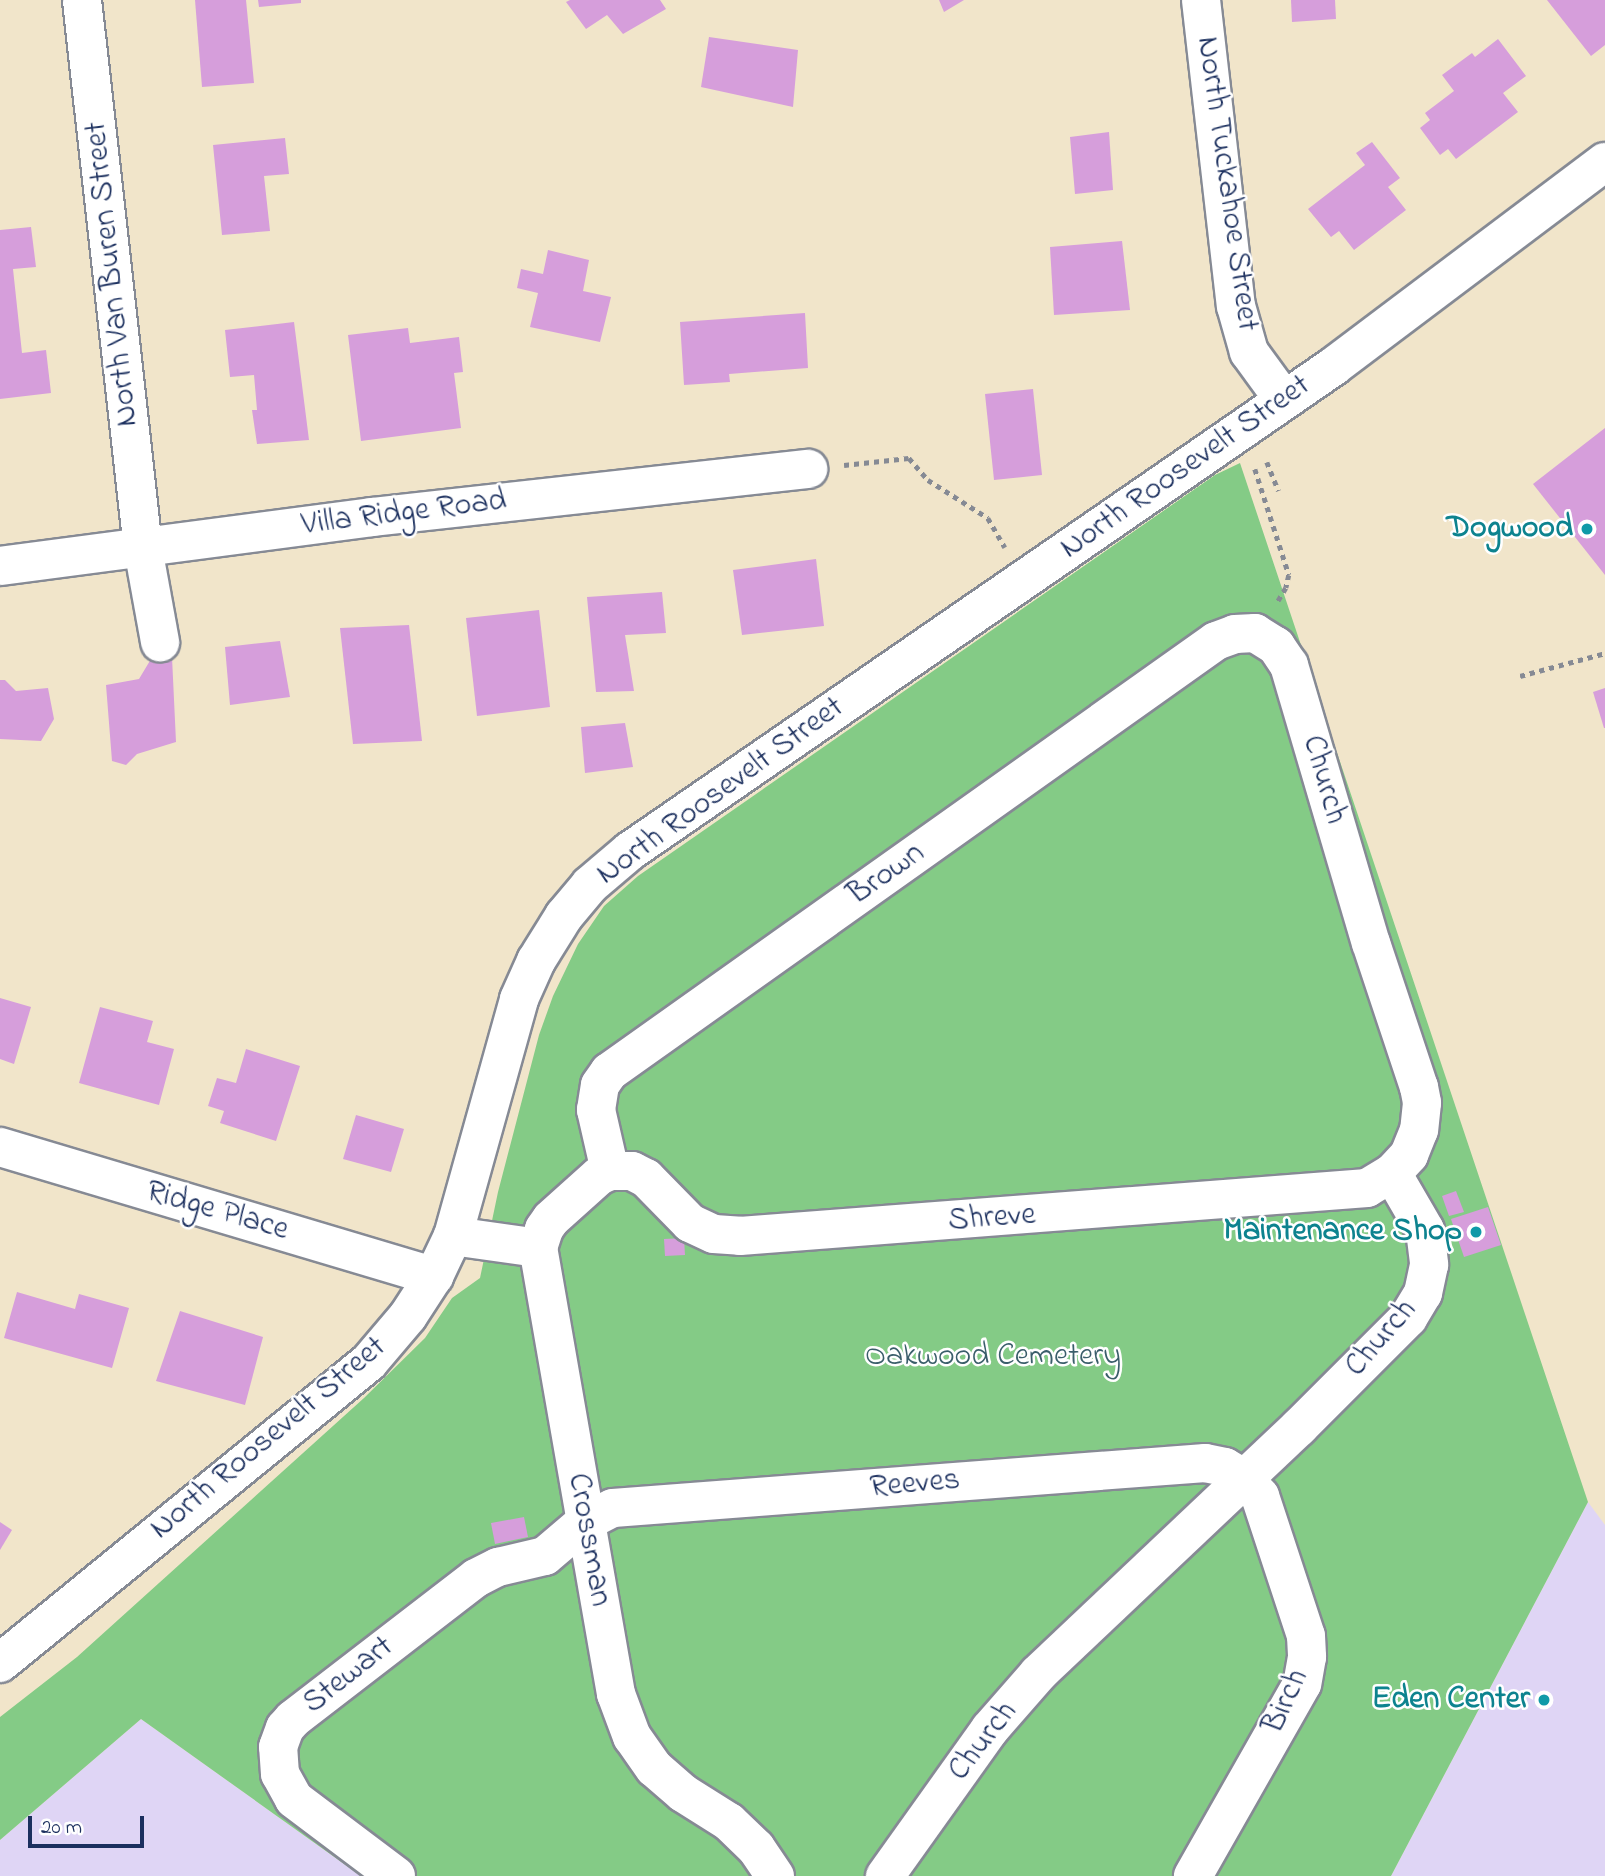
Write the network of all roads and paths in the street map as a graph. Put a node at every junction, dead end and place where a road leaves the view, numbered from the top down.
1 (82, 0) edge
2 (1201, 0) edge
3 (1605, 162) edge
4 (1283, 400) junction
5 (1267, 462) dead end
6 (808, 469) joint
7 (1255, 469) dead end
8 (1279, 491) dead end
9 (143, 548) junction
10 (0, 566) edge
11 (1023, 581) junction
12 (1255, 633) junction
13 (160, 642) dead end
14 (1605, 653) edge
15 (1520, 676) dead end
16 (0, 1147) edge
17 (610, 1171) junction
18 (1392, 1173) junction
19 (453, 1236) junction
20 (538, 1248) junction
21 (434, 1276) junction
22 (1245, 1479) junction
23 (585, 1522) junction
24 (0, 1663) edge
25 (396, 1876) edge
26 (775, 1876) edge
27 (885, 1876) edge
28 (1193, 1876) edge

1 - 9 street, North Van Buren Street
2 - 4 street, North Tuckahoe Street
3 - 4 street, North Roosevelt Street
4 - 11 street, North Roosevelt Street
5 - 8 path
6 - 9 street, Villa Ridge Road
6 - 11 path
7 - 12 path
9 - 10 street, Villa Ridge Road
9 - 13 street, North Van Buren Street
11 - 19 street, North Roosevelt Street
12 - 17 street, Brown
12 - 18 street, Church
14 - 15 path
16 - 21 street, Ridge Place
17 - 18 street, Shreve
17 - 20 street
18 - 22 street, Church
19 - 20 street
19 - 21 street, North Roosevelt Street
20 - 23 street, Crossman
21 - 24 street, North Roosevelt Street
22 - 23 street, Reeves
22 - 27 street, Church
22 - 28 street, Birch
23 - 25 street, Stewart
23 - 26 street, Crossman

